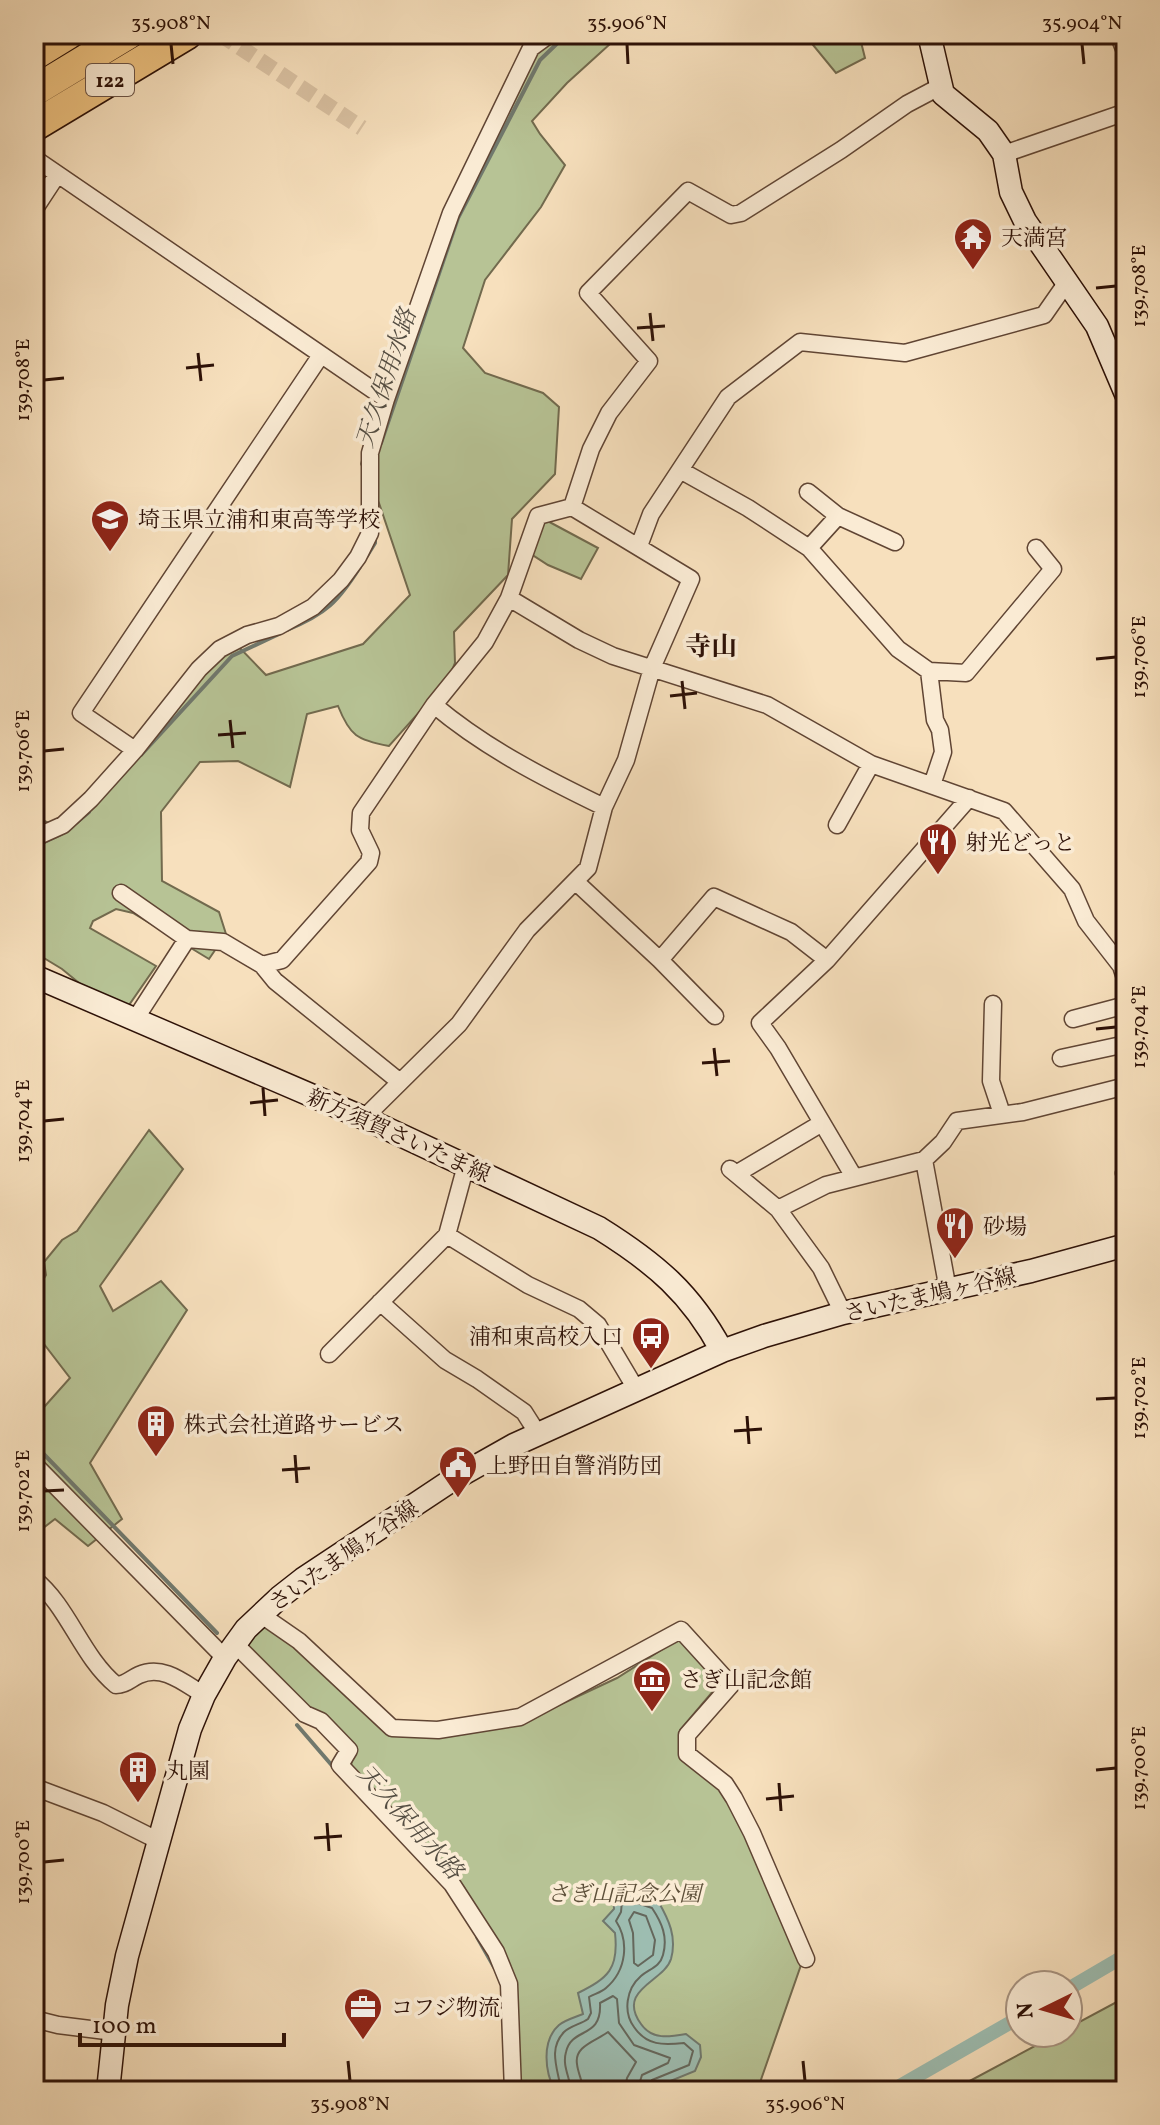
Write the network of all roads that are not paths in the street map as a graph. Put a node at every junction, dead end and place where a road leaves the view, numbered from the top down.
1 (68, 34) edge
2 (128, 34) edge
3 (187, 34) edge
4 (550, 34) edge
5 (929, 34) edge
6 (1118, 34) edge
7 (1126, 54) edge
8 (34, 55) edge
9 (941, 86) junction
10 (34, 91) edge
11 (1126, 112) edge
12 (34, 126) edge
13 (1004, 154) junction
14 (34, 158) edge
15 (57, 175) junction
16 (34, 210) edge
17 (1067, 282) junction
18 (321, 355) junction
19 (1126, 394) edge
20 (386, 399) junction
21 (680, 470) junction
22 (808, 492) dead end
23 (572, 507) junction
24 (838, 516) junction
25 (895, 542) dead end
26 (639, 546) junction
27 (809, 548) junction
28 (1036, 548) dead end
29 (509, 598) junction
30 (652, 668) junction
31 (929, 671) junction
32 (434, 705) junction
33 (135, 750) junction
34 (871, 764) junction
35 (932, 785) junction
36 (969, 798) junction
37 (604, 807) junction
38 (837, 825) dead end
39 (34, 838) edge
40 (576, 882) junction
41 (121, 893) dead end
42 (187, 939) junction
43 (660, 960) junction
44 (827, 960) junction
45 (262, 965) junction
46 (1124, 969) edge
47 (34, 976) edge
48 (993, 1004) dead end
49 (1126, 1005) edge
50 (715, 1016) dead end
51 (136, 1018) junction
52 (1073, 1019) dead end
53 (1126, 1044) edge
54 (1061, 1058) dead end
55 (400, 1082) junction
56 (1126, 1086) edge
57 (1002, 1114) junction
58 (364, 1118) junction
59 (822, 1123) junction
60 (924, 1160) junction
61 (466, 1165) junction
62 (1126, 1172) edge
63 (854, 1177) junction
64 (1126, 1180) edge
65 (778, 1209) junction
66 (447, 1235) junction
67 (1126, 1245) edge
68 (948, 1290) junction
69 (380, 1302) junction
70 (843, 1313) junction
71 (722, 1351) junction
72 (329, 1354) dead end
73 (636, 1389) junction
74 (538, 1434) junction
75 (34, 1464) edge
76 (34, 1579) edge
77 (260, 1614) junction
78 (230, 1651) junction
79 (204, 1695) junction
80 (34, 1787) edge
81 (159, 1841) junction
82 (806, 1959) dead end
83 (34, 2019) edge
84 (114, 2032) junction
85 (108, 2091) edge
86 (513, 2091) edge

1 - 8 highway
2 - 10 highway
3 - 12 highway, 122
4 - 20 street
5 - 9 main road
6 - 7 street
9 - 13 main road
9 - 23 street
11 - 13 street
13 - 17 main road
14 - 15 street
15 - 16 street
15 - 18 street
17 - 19 main road
17 - 21 street
18 - 20 street
18 - 33 street
20 - 33 street
21 - 26 street
21 - 27 street
22 - 24 street
23 - 26 street
23 - 29 street
24 - 25 street
24 - 27 street
26 - 30 street
27 - 31 street
28 - 31 street
29 - 30 street
29 - 32 street
30 - 34 street
30 - 37 street
31 - 35 street
32 - 37 street
32 - 45 street
33 - 39 street
34 - 35 street
34 - 38 street
35 - 36 street
36 - 44 street
36 - 46 street
37 - 40 street
40 - 43 street
40 - 55 street
41 - 42 street
42 - 45 street
42 - 51 street
43 - 44 street
43 - 50 street
44 - 59 street
45 - 55 street
47 - 51 main road, 新方須賀さいたま線
48 - 57 street
49 - 52 street
51 - 58 main road, 新方須賀さいたま線
53 - 54 street
55 - 58 street
56 - 57 street
57 - 60 street
58 - 61 main road, 新方須賀さいたま線
59 - 63 street
59 - 65 street
60 - 63 street
60 - 68 street
61 - 66 street
61 - 71 main road, 新方須賀さいたま線
62 - 64 street
63 - 65 street
65 - 70 street
66 - 69 street
66 - 73 street
67 - 68 main road, さいたま鳩ヶ谷線
68 - 70 main road, さいたま鳩ヶ谷線
69 - 72 street
69 - 74 street
70 - 71 main road, さいたま鳩ヶ谷線
71 - 73 main road, さいたま鳩ヶ谷線
73 - 74 main road, さいたま鳩ヶ谷線
74 - 77 main road, さいたま鳩ヶ谷線
75 - 78 street
76 - 79 street
77 - 78 main road, さいたま鳩ヶ谷線
77 - 82 street
78 - 79 main road, さいたま鳩ヶ谷線
78 - 86 street
79 - 81 main road, さいたま鳩ヶ谷線
80 - 81 street
81 - 84 main road, さいたま鳩ヶ谷線
83 - 84 street
84 - 85 main road, さいたま鳩ヶ谷線

